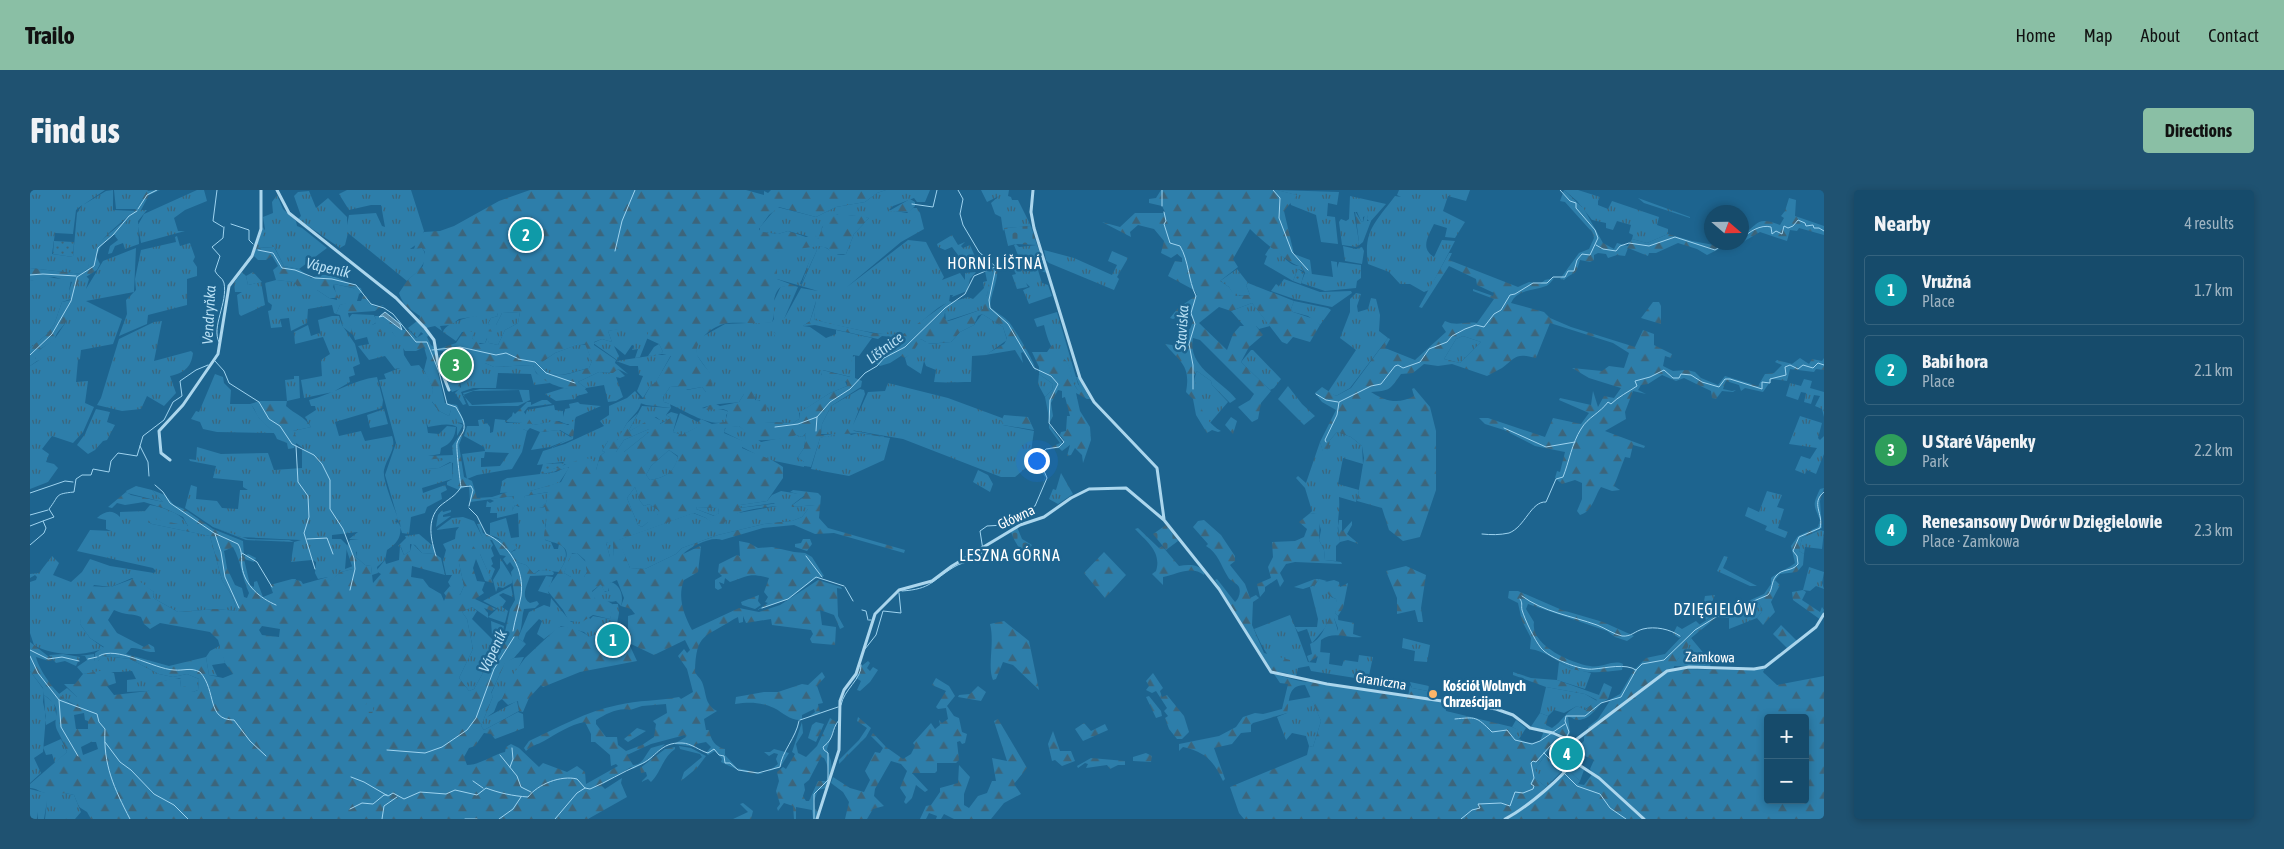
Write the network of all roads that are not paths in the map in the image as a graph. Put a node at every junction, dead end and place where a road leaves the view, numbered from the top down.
1 (261, 190) edge
2 (277, 190) edge
3 (1034, 190) edge
4 (449, 390) dead end
5 (170, 460) dead end
6 (1164, 520) junction
7 (1824, 614) edge
8 (1277, 674) joint
9 (1573, 742) junction
10 (1573, 761) junction
11 (817, 819) edge
12 (1505, 819) edge
13 (1644, 819) edge

1 - 5 street
2 - 4 street
3 - 6 street
6 - 8 street, Główna
6 - 11 street, Główna
7 - 9 street, Zamkowa
8 - 9 street, Graniczna
9 - 10 street
10 - 12 street
10 - 13 street

